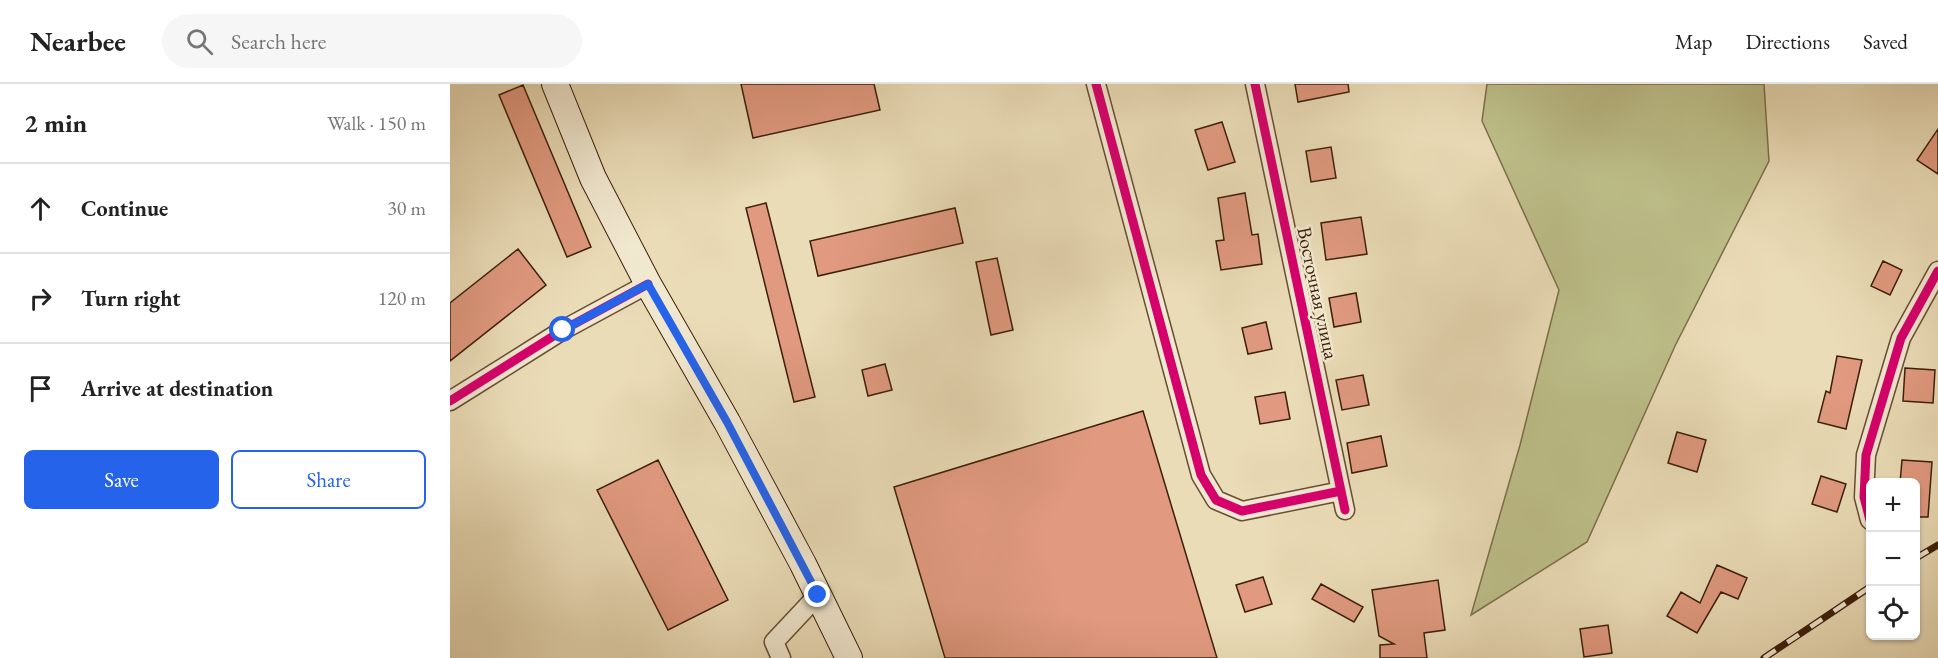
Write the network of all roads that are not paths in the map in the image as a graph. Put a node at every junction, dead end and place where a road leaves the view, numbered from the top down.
1 (555, 84) edge
2 (1096, 84) edge
3 (1255, 84) edge
4 (1938, 271) edge
5 (648, 284) junction
6 (450, 401) edge
7 (1341, 491) junction
8 (1866, 505) edge
9 (1346, 510) dead end
10 (818, 595) junction
11 (781, 658) edge
12 (849, 658) edge

1 - 5 main road
2 - 7 street
3 - 7 street, Восточная улица
4 - 8 street
5 - 6 street
5 - 10 main road
7 - 9 street, Восточная улица
10 - 11 street
10 - 12 main road

